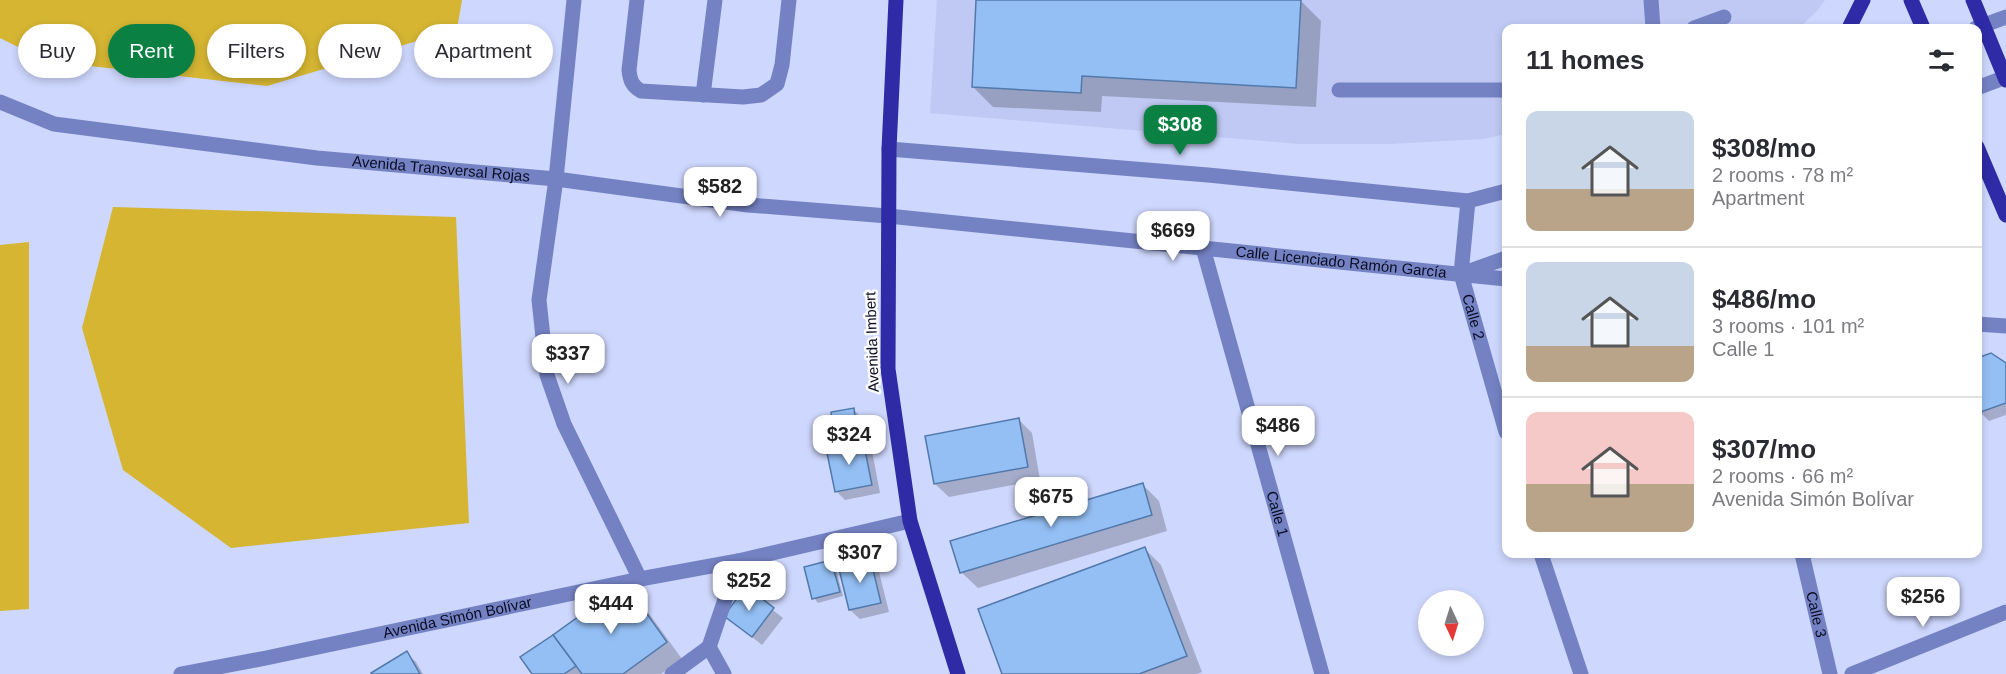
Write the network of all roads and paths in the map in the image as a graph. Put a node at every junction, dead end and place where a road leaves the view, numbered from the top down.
1 (574, 0) edge
2 (638, 0) edge
3 (715, 0) edge
4 (789, 0) edge
5 (896, 0) edge
6 (1651, 0) edge
7 (1863, 0) edge
8 (1911, 0) edge
9 (1973, 0) edge
10 (1724, 17) dead end
11 (2006, 17) edge
12 (1653, 24) edge
13 (1705, 24) edge
14 (1851, 24) edge
15 (1921, 24) edge
16 (1979, 24) edge
17 (1982, 26) edge
18 (1982, 31) edge
19 (2006, 78) edge
20 (1982, 86) edge
21 (1339, 90) dead end
22 (1502, 90) edge
23 (703, 95) junction
24 (0, 102) edge
25 (889, 149) junction
26 (1982, 159) edge
27 (556, 179) junction
28 (1502, 192) edge
29 (1468, 201) junction
30 (2006, 215) edge
31 (888, 216) junction
32 (1203, 248) junction
33 (1502, 259) edge
34 (1461, 274) junction
35 (1502, 279) edge
36 (1982, 324) edge
37 (2006, 326) edge
38 (1502, 418) edge
39 (910, 521) junction
40 (1542, 558) edge
41 (1803, 558) edge
42 (738, 561) junction
43 (640, 579) junction
44 (2006, 612) edge
45 (709, 647) junction
46 (266, 658) junction
47 (181, 674) edge
48 (263, 674) edge
49 (672, 674) edge
50 (724, 674) edge
51 (958, 674) edge
52 (1322, 674) edge
53 (1581, 674) edge
54 (1830, 674) edge
55 (1852, 674) edge

1 - 27 street
2 - 23 street
3 - 23 street
4 - 23 street
5 - 25 main road, Avenida Imbert
6 - 12 street
7 - 14 main road
8 - 15 main road
9 - 16 main road
10 - 13 street
11 - 17 street
18 - 19 main road
19 - 20 street
21 - 22 street
24 - 27 street, Avenida Transversal Rojas
25 - 29 street
25 - 31 main road, Avenida Imbert
26 - 30 main road
27 - 31 street, Avenida Transversal Rojas
27 - 43 street
28 - 29 street
29 - 34 street, Calle 2
31 - 32 street, Calle Licenciado Ramón García
31 - 39 main road, Avenida Imbert
32 - 34 street, Calle Licenciado Ramón García
32 - 52 street, Calle 1
33 - 34 street, Calle Licenciado Ramón García
34 - 35 street
34 - 38 street, Calle 2
36 - 37 street
39 - 42 street, Avenida Simón Bolívar
39 - 51 main road, Avenida Imbert
40 - 53 street
41 - 54 street, Calle 3
42 - 43 street, Avenida Simón Bolívar
42 - 45 street
43 - 46 street, Avenida Simón Bolívar
44 - 55 street
45 - 49 street
45 - 50 street
46 - 47 street, Avenida Simón Bolívar
46 - 48 street

